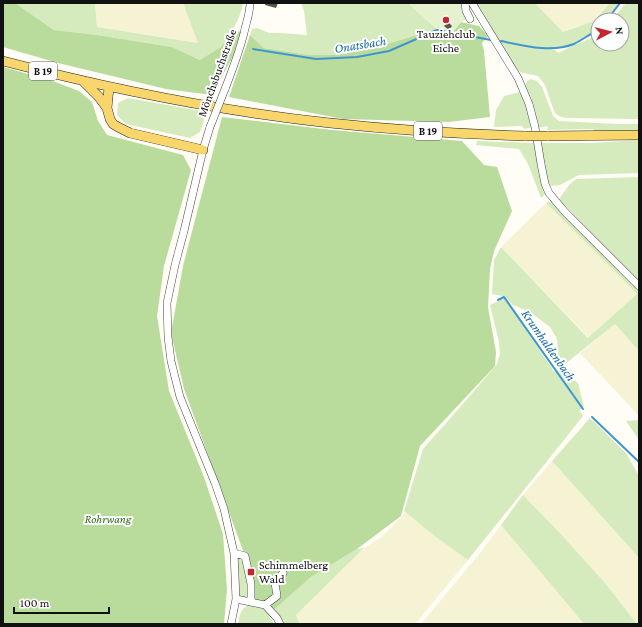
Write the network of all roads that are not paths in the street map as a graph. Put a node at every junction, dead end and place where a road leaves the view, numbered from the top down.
1 (250, 3) edge
2 (465, 3) edge
3 (472, 3) edge
4 (470, 19) dead end
5 (3, 61) edge
6 (82, 81) junction
7 (109, 87) junction
8 (107, 108) junction
9 (639, 135) edge
10 (203, 150) junction
11 (639, 286) edge
12 (234, 553) junction
13 (282, 573) dead end
14 (236, 599) junction
15 (251, 601) junction
16 (265, 605) junction
17 (231, 624) edge
18 (280, 624) edge

1 - 10 street, Mönchsbuchstraße, bridge
2 - 4 street
3 - 11 street
5 - 6 main road, B 19
6 - 7 main road, B 19
6 - 8 main road
7 - 8 main road
7 - 9 main road, B 19, bridge
8 - 10 main road
10 - 12 street, Mönchsbuchstraße
12 - 14 street, Mönchsbuchstraße
12 - 15 street
13 - 16 street
14 - 15 street
14 - 17 street, Mönchsbuchstraße
15 - 16 street
16 - 18 street

